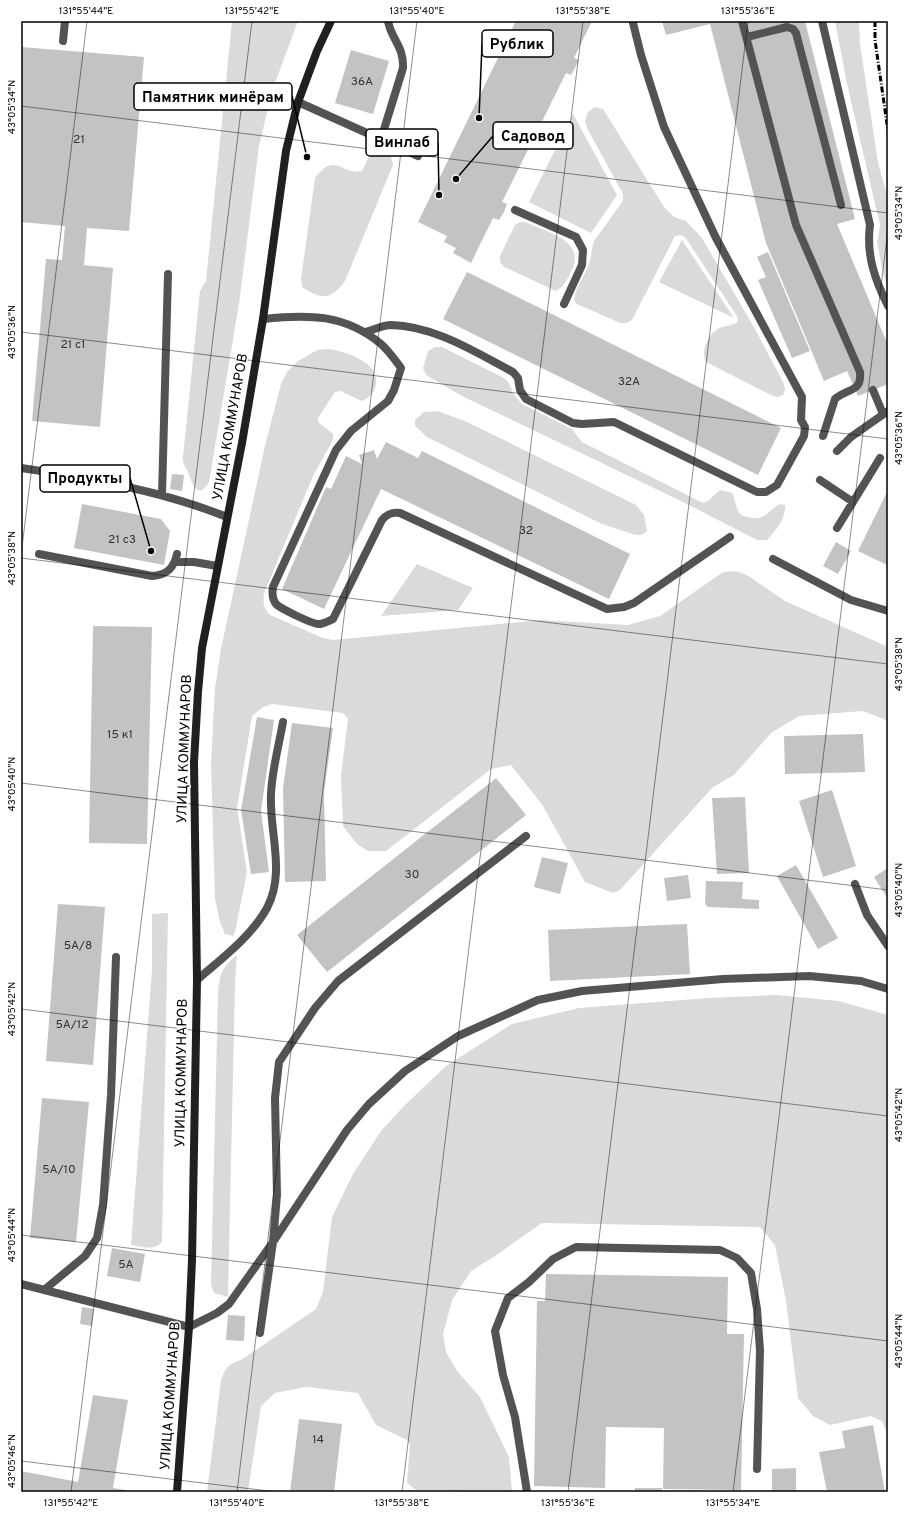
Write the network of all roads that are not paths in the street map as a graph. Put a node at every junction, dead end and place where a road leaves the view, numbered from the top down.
1 (65, 21) edge
2 (331, 21) edge
3 (388, 21) edge
4 (742, 21) edge
5 (822, 21) edge
6 (632, 22) edge
7 (747, 37) junction
8 (63, 41) dead end
9 (298, 102) junction
10 (381, 139) junction
11 (418, 156) dead end
12 (841, 205) dead end
13 (515, 210) dead end
14 (168, 274) dead end
15 (564, 304) dead end
16 (888, 306) edge
17 (263, 319) junction
18 (365, 332) junction
19 (873, 390) dead end
20 (886, 413) edge
21 (823, 436) dead end
22 (837, 451) dead end
23 (880, 458) dead end
24 (21, 468) edge
25 (820, 480) dead end
26 (162, 495) junction
27 (853, 502) junction
28 (227, 517) junction
29 (837, 528) dead end
30 (730, 537) dead end
31 (39, 554) dead end
32 (773, 559) dead end
33 (217, 566) junction
34 (888, 611) edge
35 (283, 722) dead end
36 (526, 836) dead end
37 (855, 884) dead end
38 (888, 946) edge
39 (116, 957) dead end
40 (197, 980) junction
41 (888, 989) edge
42 (273, 1242) junction
43 (21, 1284) edge
44 (44, 1290) junction
45 (189, 1327) junction
46 (260, 1333) dead end
47 (758, 1469) dead end
48 (177, 1492) edge
49 (527, 1492) edge

1 - 8 lane
2 - 9 main road, УЛИЦА КОММУНАРОВ
3 - 10 lane
4 - 7 lane
5 - 16 lane
6 - 18 lane
7 - 12 lane
7 - 21 lane
9 - 10 lane
9 - 17 main road, УЛИЦА КОММУНАРОВ
10 - 11 lane
13 - 15 lane
14 - 26 lane
17 - 18 lane
17 - 28 main road, УЛИЦА КОММУНАРОВ
18 - 30 lane
19 - 20 lane
20 - 22 lane
23 - 27 lane
24 - 26 lane
25 - 27 lane
26 - 28 lane
27 - 29 lane
28 - 33 main road, УЛИЦА КОММУНАРОВ
31 - 33 lane
32 - 34 lane
33 - 40 main road, УЛИЦА КОММУНАРОВ
35 - 40 lane
36 - 42 lane
37 - 38 lane
39 - 44 lane
40 - 45 main road, УЛИЦА КОММУНАРОВ
41 - 42 lane
42 - 45 lane
42 - 46 lane
43 - 44 lane
44 - 45 lane
45 - 48 main road, УЛИЦА КОММУНАРОВ
47 - 49 lane

